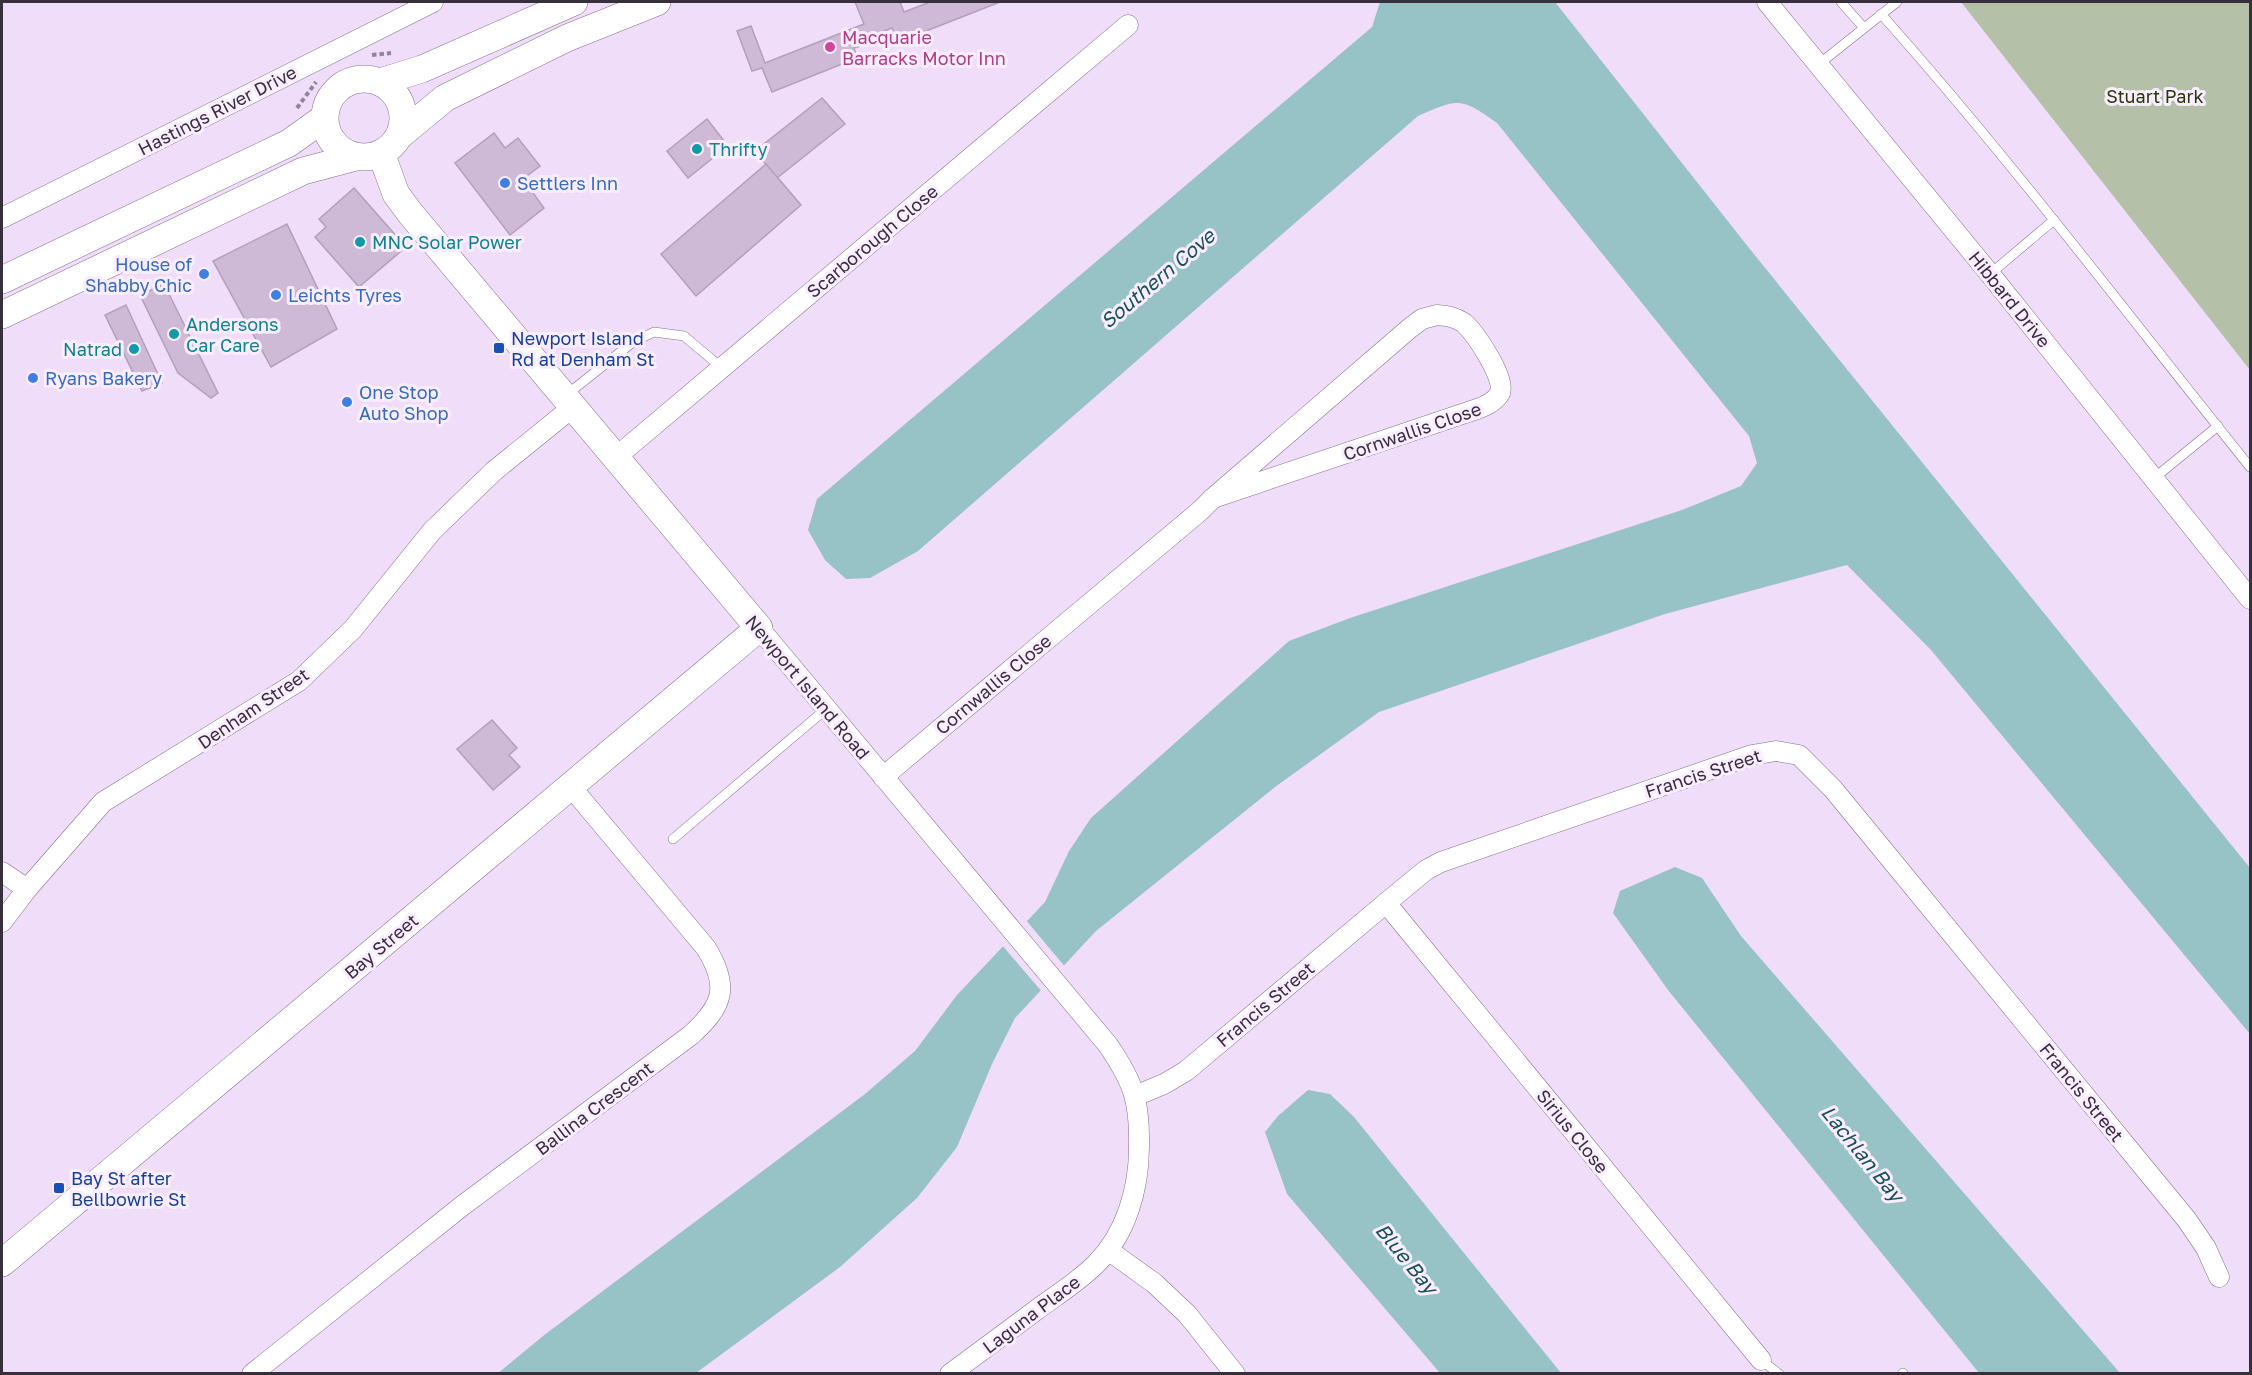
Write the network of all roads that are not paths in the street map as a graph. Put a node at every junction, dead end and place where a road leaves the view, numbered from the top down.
1 (433, 2) edge
2 (574, 2) edge
3 (657, 2) edge
4 (1767, 2) edge
5 (1841, 2) edge
6 (1897, 2) edge
7 (1881, 14) junction
8 (1128, 25) dead end
9 (1864, 28) junction
10 (1819, 64) junction
11 (380, 82) junction
12 (324, 118) junction
13 (379, 149) junction
14 (2, 218) edge
15 (2054, 220) junction
16 (1990, 274) junction
17 (2, 280) edge
18 (2, 315) edge
19 (722, 368) junction
20 (569, 402) junction
21 (2218, 426) junction
22 (615, 458) junction
23 (2250, 467) edge
24 (2153, 479) junction
25 (1213, 498) junction
26 (2250, 599) edge
27 (759, 628) junction
28 (826, 709) junction
29 (883, 777) junction
30 (571, 787) junction
31 (673, 838) dead end
32 (2, 872) edge
33 (27, 889) junction
34 (1386, 903) junction
35 (2, 922) edge
36 (1135, 1096) junction
37 (1108, 1250) junction
38 (2, 1263) edge
39 (2219, 1277) dead end
40 (1761, 1360) joint
41 (252, 1374) edge
42 (950, 1374) edge
43 (1235, 1374) edge
44 (1779, 1374) edge

1 - 14 street, Hastings River Drive
2 - 11 street
3 - 13 street
4 - 10 street, Hibbard Drive
5 - 9 lane
6 - 7 lane
7 - 9 lane
7 - 15 lane
8 - 19 street, Scarborough Close
9 - 10 lane
10 - 16 street, Hibbard Drive
11 - 12 street
11 - 13 street
12 - 13 street
12 - 17 street
13 - 18 street
13 - 20 street, Newport Island Road
15 - 16 lane
15 - 21 lane
16 - 24 street, Hibbard Drive
19 - 20 lane
19 - 22 street, Scarborough Close
20 - 22 street, Newport Island Road
20 - 33 street, Denham Street
21 - 23 lane
21 - 24 lane
22 - 27 street, Newport Island Road
24 - 26 street, Hibbard Drive
25 - 25 street, Cornwallis Close
25 - 29 street, Cornwallis Close
27 - 28 street, Newport Island Road
27 - 30 street, Bay Street
28 - 29 street, Newport Island Road
28 - 31 lane
29 - 36 street, Newport Island Road
30 - 38 street, Bay Street
30 - 41 street, Ballina Crescent
32 - 33 street
33 - 35 street, Denham Street
34 - 36 street, Francis Street
34 - 39 street, Francis Street
34 - 40 street, Sirius Close
36 - 37 street, Newport Island Road
37 - 42 street, Laguna Place
37 - 43 street
40 - 44 lane

